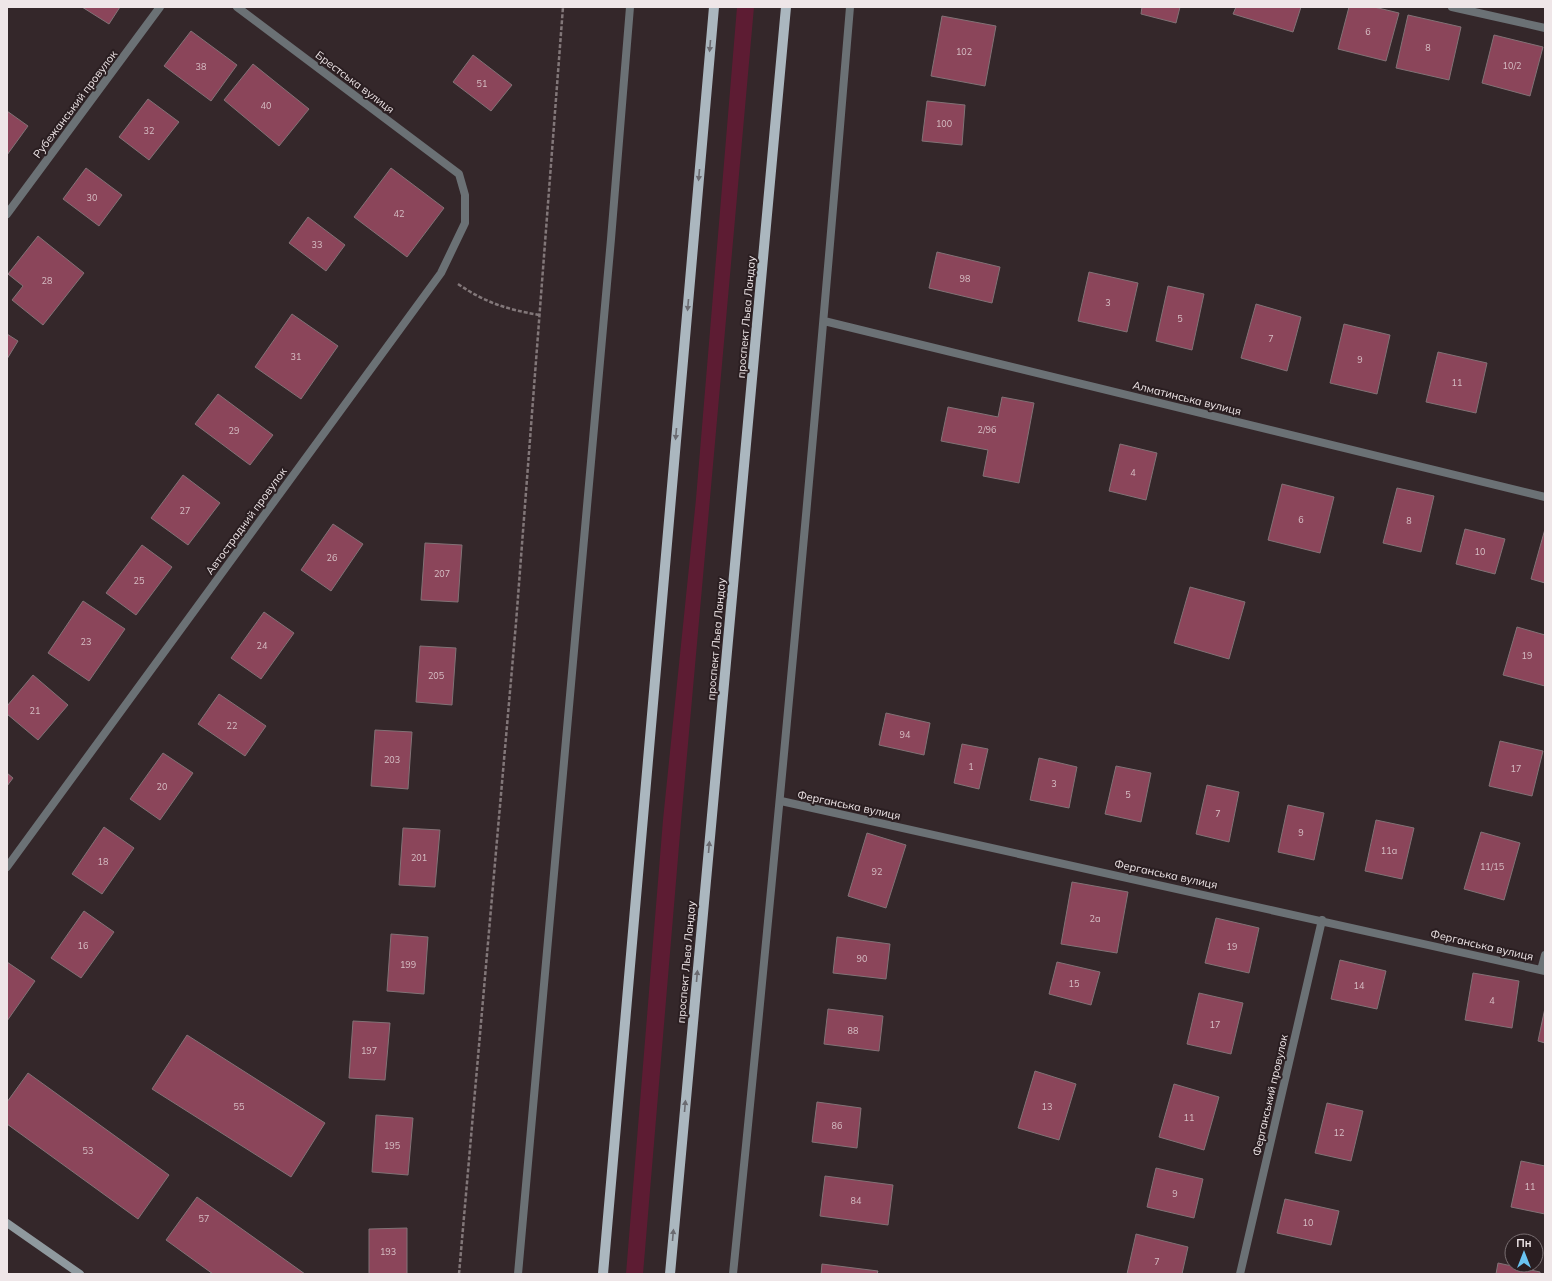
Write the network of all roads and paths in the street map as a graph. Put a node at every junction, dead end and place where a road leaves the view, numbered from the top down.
1 (160, 7) edge
2 (237, 7) edge
3 (563, 7) edge
4 (630, 7) edge
5 (714, 7) edge
6 (786, 7) edge
7 (850, 7) edge
8 (1452, 7) edge
9 (1545, 28) edge
10 (459, 174) joint
11 (7, 214) edge
12 (441, 273) junction
13 (539, 315) junction
14 (824, 321) junction
15 (1545, 497) edge
16 (781, 801) junction
17 (7, 868) edge
18 (1322, 920) junction
19 (1545, 955) edge
20 (1543, 970) edge
21 (7, 1222) edge
22 (80, 1274) edge
23 (459, 1274) edge
24 (518, 1274) edge
25 (603, 1274) edge
26 (670, 1274) edge
27 (733, 1274) edge
28 (1240, 1274) edge

1 - 11 street, Рубежанський провулок
2 - 10 street, Брестська вулиця
3 - 13 path
4 - 24 street
5 -> 25 main road
26 -> 6 main road, проспект Льва Ландау
7 - 14 street
8 - 9 street
10 - 12 street, Автострадний провулок
12 - 13 path
12 - 17 street, Автострадний провулок
13 - 23 path
14 - 15 street, Алматинська вулиця
14 - 16 street
16 - 18 street, Ферганська вулиця
16 - 27 street
18 - 20 street, Ферганська вулиця
18 - 28 street, Ферганський провулок
19 - 20 street
21 - 22 main road

